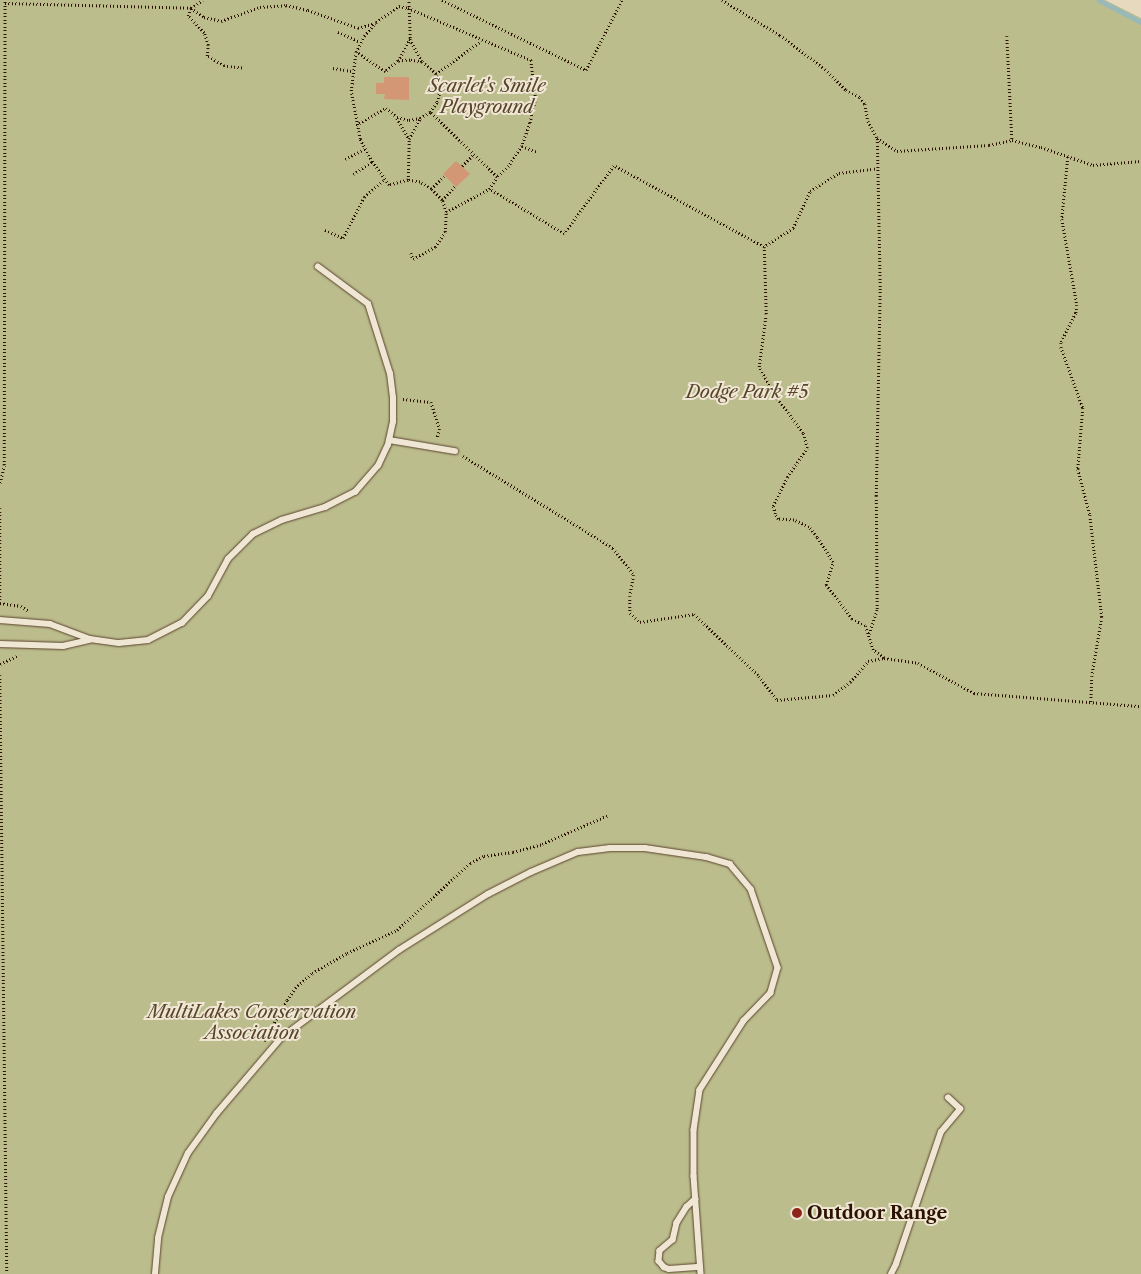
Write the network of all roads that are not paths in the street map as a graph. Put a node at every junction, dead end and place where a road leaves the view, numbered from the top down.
1 (318, 267) dead end
2 (389, 440) junction
3 (455, 451) road end
4 (0, 620) edge
5 (90, 639) junction
6 (0, 644) edge
7 (948, 1098) dead end
8 (696, 1199) junction
9 (700, 1267) junction
10 (155, 1274) edge
11 (701, 1274) edge
12 (891, 1274) edge

1 - 2 lane
2 - 3 lane
2 - 5 lane
4 - 5 lane
5 - 6 lane
7 - 12 lane
8 - 9 lane
8 - 9 lane
8 - 10 lane
9 - 11 lane

